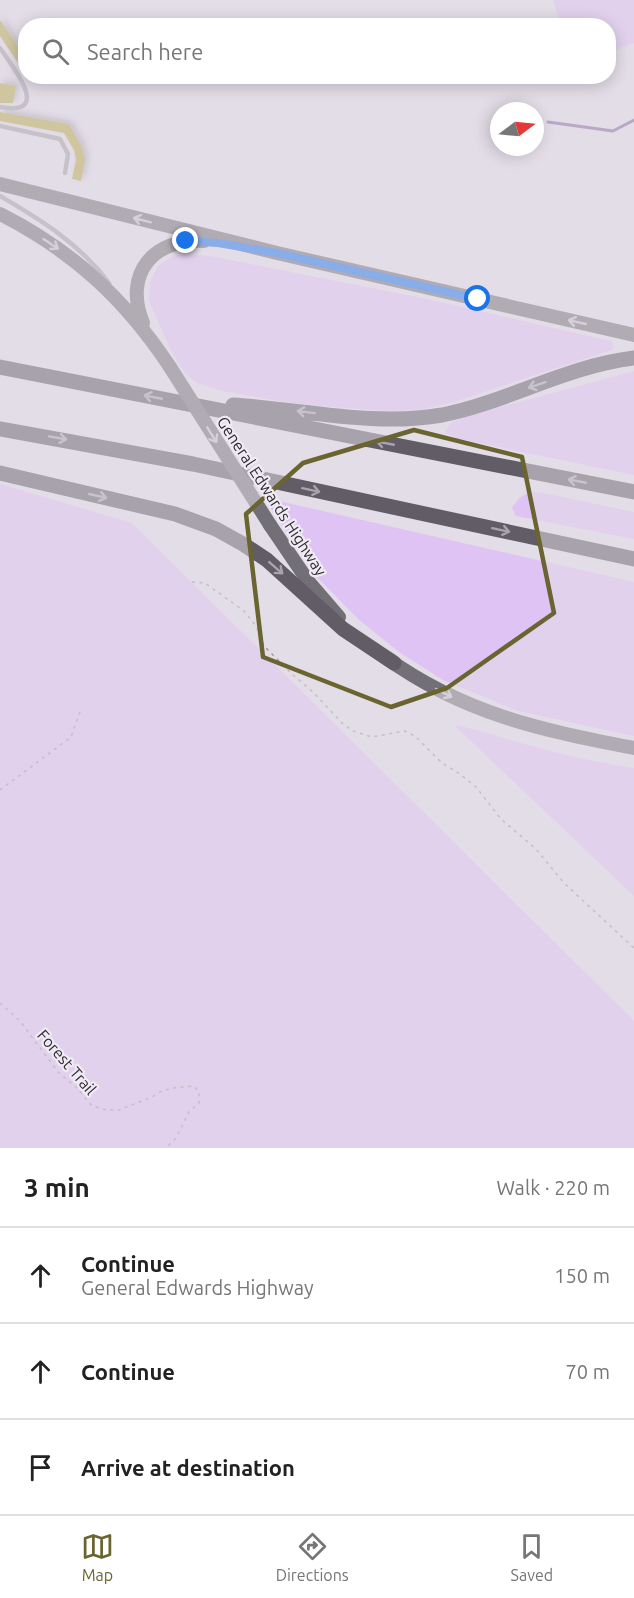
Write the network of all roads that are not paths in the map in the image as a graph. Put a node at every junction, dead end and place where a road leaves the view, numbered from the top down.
1 (0, 48) edge
2 (18, 75) edge
3 (24, 84) edge
4 (0, 107) edge
5 (0, 126) edge
6 (65, 173) dead end
7 (0, 184) edge
8 (0, 196) edge
9 (0, 214) edge
10 (277, 253) junction
11 (120, 301) junction
12 (148, 334) junction
13 (634, 335) edge
14 (634, 358) edge
15 (0, 367) edge
16 (177, 402) junction
17 (0, 429) edge
18 (0, 473) edge
19 (634, 492) edge
20 (634, 559) edge
21 (394, 663) junction
22 (634, 748) edge

1 - 2 lane
3 - 4 lane
5 - 6 lane
10 -> 7 main road
8 - 11 lane
9 -> 11 main road, General Edwards Highway
10 - 12 main road
13 -> 10 main road
11 - 12 main road, General Edwards Highway
12 -> 21 main road, General Edwards Highway, bridge
14 -> 16 highway
16 -> 15 highway
19 -> 16 highway
17 -> 20 highway
18 -> 21 highway
21 -> 22 main road, General Edwards Highway

